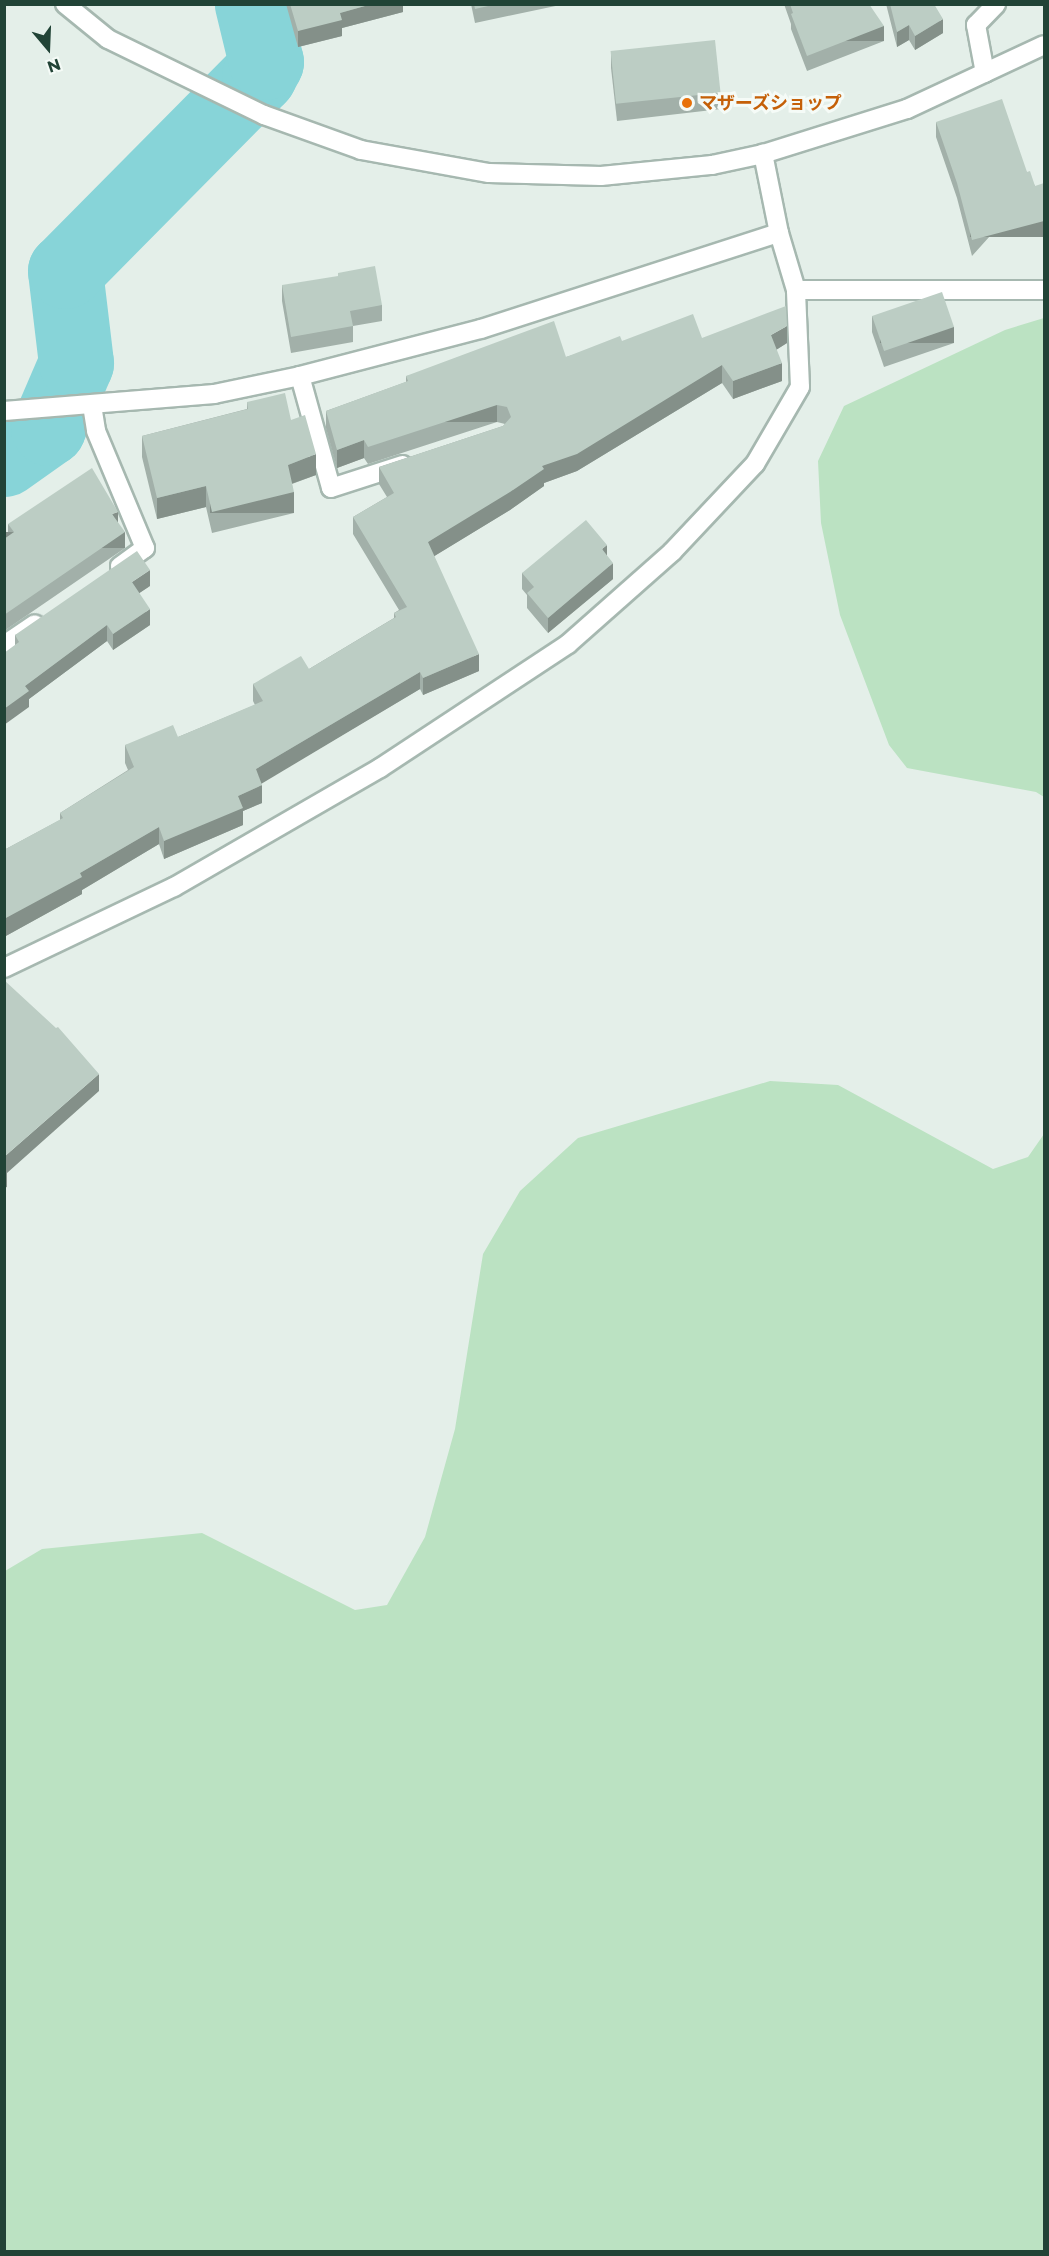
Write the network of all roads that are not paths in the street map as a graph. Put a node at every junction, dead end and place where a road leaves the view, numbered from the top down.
1 (65, 4) edge
2 (996, 4) edge
3 (1044, 45) edge
4 (985, 73) junction
5 (763, 154) junction
6 (779, 234) junction
7 (796, 290) junction
8 (1044, 290) edge
9 (300, 376) junction
10 (92, 405) junction
11 (4, 411) edge
12 (421, 459) edge
13 (108, 574) edge
14 (51, 613) edge
15 (4, 645) edge
16 (4, 968) edge

1 - 5 street
2 - 4 street
3 - 4 street
4 - 5 street
5 - 6 street
6 - 7 street
6 - 9 street
7 - 8 street
7 - 16 street
9 - 10 street
9 - 12 street
10 - 11 street
10 - 13 street
14 - 15 street

